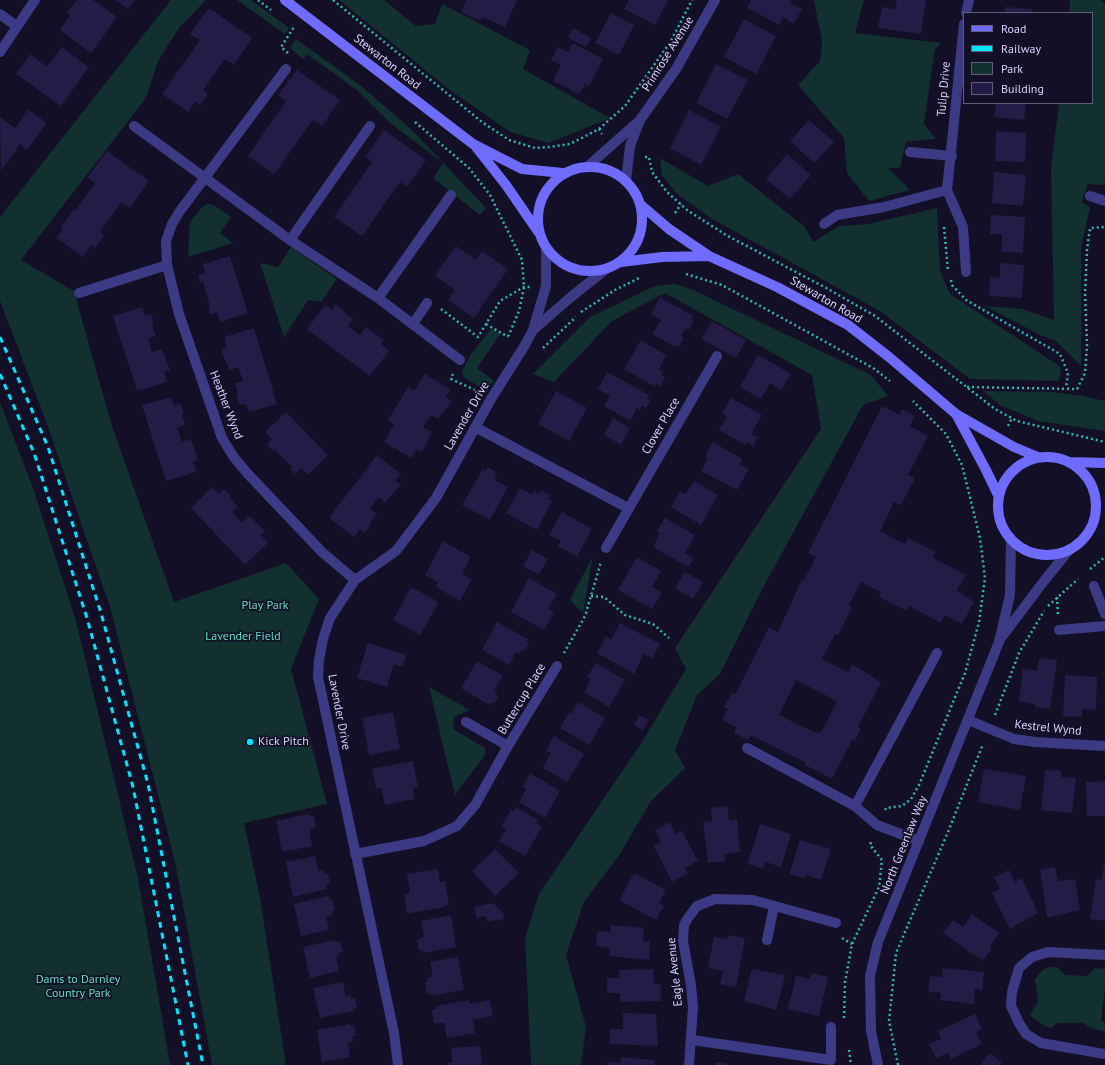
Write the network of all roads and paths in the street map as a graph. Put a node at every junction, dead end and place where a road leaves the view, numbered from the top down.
1 (35, 0) edge
2 (285, 0) edge
3 (333, 0) edge
4 (692, 0) edge
5 (715, 0) edge
6 (969, 0) edge
7 (966, 12) edge
8 (0, 14) edge
9 (16, 26) junction
10 (300, 31) dead end
11 (963, 35) edge
12 (0, 52) edge
13 (286, 69) joint
14 (640, 120) junction
15 (414, 122) dead end
16 (134, 126) dead end
17 (370, 126) dead end
18 (599, 129) junction
19 (473, 144) junction
20 (611, 145) junction
21 (910, 152) dead end
22 (629, 155) junction
23 (952, 156) junction
24 (587, 167) junction
25 (563, 173) junction
26 (204, 178) junction
27 (626, 181) junction
28 (948, 190) junction
29 (451, 195) dead end
30 (1090, 196) dead end
31 (1105, 201) edge
32 (953, 203) junction
33 (641, 205) junction
34 (824, 224) dead end
35 (1105, 227) edge
36 (539, 234) junction
37 (290, 240) junction
38 (546, 249) junction
39 (709, 256) junction
40 (621, 262) junction
41 (167, 265) junction
42 (606, 269) junction
43 (682, 272) dead end
44 (949, 272) dead end
45 (966, 272) dead end
46 (642, 277) dead end
47 (950, 279) dead end
48 (524, 287) junction
49 (79, 293) dead end
50 (378, 298) junction
51 (427, 303) joint
52 (413, 324) junction
53 (486, 324) junction
54 (533, 330) junction
55 (508, 337) junction
56 (525, 344) junction
57 (519, 355) junction
58 (717, 356) dead end
59 (460, 360) joint
60 (896, 386) dead end
61 (967, 386) junction
62 (1066, 388) junction
63 (908, 396) dead end
64 (491, 399) junction
65 (956, 414) junction
66 (475, 427) junction
67 (1105, 442) edge
68 (1038, 457) junction
69 (1069, 462) junction
70 (1105, 463) edge
71 (998, 497) junction
72 (628, 508) junction
73 (1105, 509) edge
74 (1095, 517) junction
75 (1011, 540) junction
76 (606, 548) joint
77 (1070, 550) junction
78 (1105, 557) edge
79 (1086, 573) dead end
80 (1080, 577) dead end
81 (355, 580) junction
82 (1094, 586) dead end
83 (591, 596) junction
84 (1105, 614) edge
85 (1105, 626) edge
86 (1059, 630) dead end
87 (669, 638) dead end
88 (999, 642) junction
89 (937, 653) dead end
90 (557, 666) joint
91 (968, 720) junction
92 (466, 722) dead end
93 (989, 730) junction
94 (508, 746) junction
95 (1105, 746) edge
96 (747, 748) dead end
97 (855, 806) junction
98 (877, 825) junction
99 (919, 841) junction
100 (354, 854) junction
101 (774, 906) junction
102 (836, 923) dead end
103 (767, 940) dead end
104 (1105, 955) edge
105 (844, 1023) dead end
106 (831, 1027) dead end
107 (692, 1040) junction
108 (848, 1043) dead end
109 (1105, 1054) edge
110 (398, 1065) edge
111 (689, 1065) edge
112 (851, 1065) edge
113 (878, 1065) edge
114 (898, 1065) edge

1 - 9 street
2 - 19 main road, Stewarton Road
3 - 18 path
4 - 18 path
5 - 14 street, Primrose Avenue
6 - 7 street
8 - 9 street
9 - 12 street
10 - 13 path
11 - 23 street, Tulip Drive
13 - 26 street, Heather Wynd
14 - 20 street, Primrose Avenue
14 - 22 street, Primrose Avenue
15 - 48 path
16 - 26 street
17 - 37 street
18 - 20 path
19 - 25 main road, Stewarton Road
19 - 36 main road, Stewarton Road
20 - 24 street, Primrose Avenue
21 - 23 street
22 - 27 street, Primrose Avenue
22 - 61 path
23 - 28 street, Tulip Drive
24 - 25 main road, Stewarton Road
24 - 27 main road, Stewarton Road
25 - 36 main road, Stewarton Road
26 - 37 street
26 - 41 street, Heather Wynd
27 - 33 main road, Stewarton Road
28 - 32 street, Tulip Drive
28 - 34 street
29 - 50 street
30 - 31 street
32 - 44 path
32 - 45 street, Tulip Drive
33 - 39 main road, Stewarton Road
33 - 40 main road, Stewarton Road
35 - 62 path
36 - 38 main road, Stewarton Road
37 - 50 street
38 - 42 main road, Stewarton Road
38 - 54 street, Lavender Drive
39 - 40 main road, Stewarton Road
39 - 65 main road, Stewarton Road
40 - 42 main road, Stewarton Road
41 - 49 street
41 - 81 street, Heather Wynd
42 - 54 street, Lavender Drive
43 - 60 path
46 - 57 path
47 - 62 path
48 - 53 path
48 - 55 path
50 - 52 street
51 - 52 street
51 - 53 path
52 - 59 street
53 - 55 path
54 - 56 street, Lavender Drive
55 - 56 path
56 - 57 street, Lavender Drive
57 - 64 street, Lavender Drive
58 - 72 street, Clover Place
59 - 64 path
61 - 62 path
61 - 67 path
63 - 98 path
64 - 66 street, Lavender Drive
65 - 68 main road, Stewarton Road
65 - 71 main road, Stewarton Road
66 - 72 street
66 - 81 street, Lavender Drive
68 - 69 main road
68 - 71 main road
69 - 70 main road
69 - 74 main road
71 - 75 main road
72 - 76 street, Clover Place
73 - 74 main road
74 - 77 main road
75 - 77 main road
75 - 88 street, North Greenlaw Way
76 - 83 path
77 - 88 street, North Greenlaw Way
78 - 79 path
80 - 93 path
81 - 100 street, Lavender Drive
82 - 84 street
83 - 87 path
83 - 90 path
85 - 86 street
88 - 91 street, North Greenlaw Way
89 - 97 street
90 - 94 street, Buttercup Place
91 - 93 street, Kestrel Wynd
91 - 99 street, North Greenlaw Way
92 - 94 street, Buttercup Place
93 - 95 street, Kestrel Wynd
93 - 114 path
94 - 100 street, Buttercup Place
96 - 97 street
97 - 98 street
98 - 99 street
98 - 105 path
99 - 113 street, North Greenlaw Way
100 - 110 street, Lavender Drive
101 - 102 street, Eagle Avenue
101 - 103 street
101 - 107 street, Eagle Avenue
104 - 109 street
106 - 107 street
107 - 111 street, Eagle Avenue
108 - 112 path

